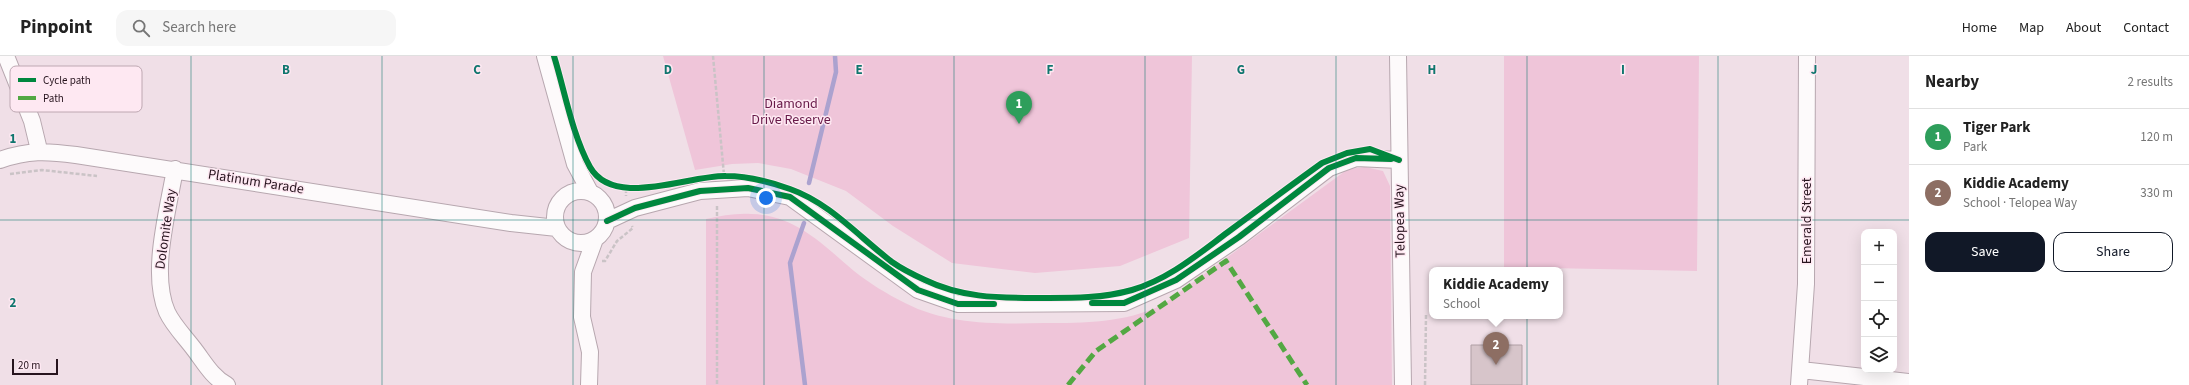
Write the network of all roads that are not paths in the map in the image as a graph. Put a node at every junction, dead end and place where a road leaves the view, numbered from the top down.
1 (6, 56) edge
2 (544, 56) edge
3 (1398, 56) edge
4 (1807, 56) edge
5 (10, 66) edge
6 (28, 112) edge
7 (39, 150) junction
8 (0, 160) edge
9 (1399, 160) junction
10 (575, 164) junction
11 (175, 170) junction
12 (590, 192) junction
13 (559, 204) junction
14 (603, 204) junction
15 (635, 208) junction
16 (607, 221) junction
17 (512, 223) junction
18 (557, 228) junction
19 (595, 239) junction
20 (573, 242) junction
21 (583, 272) junction
22 (1800, 378) edge
23 (1909, 382) edge
24 (226, 385) edge
25 (589, 385) edge
26 (1403, 385) edge

1 - 5 street
2 - 10 street
3 - 9 street, Telopea Way
4 - 22 street, Emerald Street
6 - 7 street
7 - 8 street, Platinum Parade
7 - 11 street, Platinum Parade
9 - 15 street
9 - 26 street, Telopea Way
10 - 12 street
10 - 13 street
11 - 17 street, Platinum Parade
11 - 24 street, Dolomite Way
12 - 13 street
12 - 14 street
13 - 17 street, Platinum Parade
13 - 18 street
14 - 15 street
14 - 16 street
15 - 16 street
16 - 19 street
17 - 18 street, Platinum Parade
18 - 20 street
19 - 20 street
19 - 21 street
20 - 21 street
21 - 25 street
22 - 23 street

